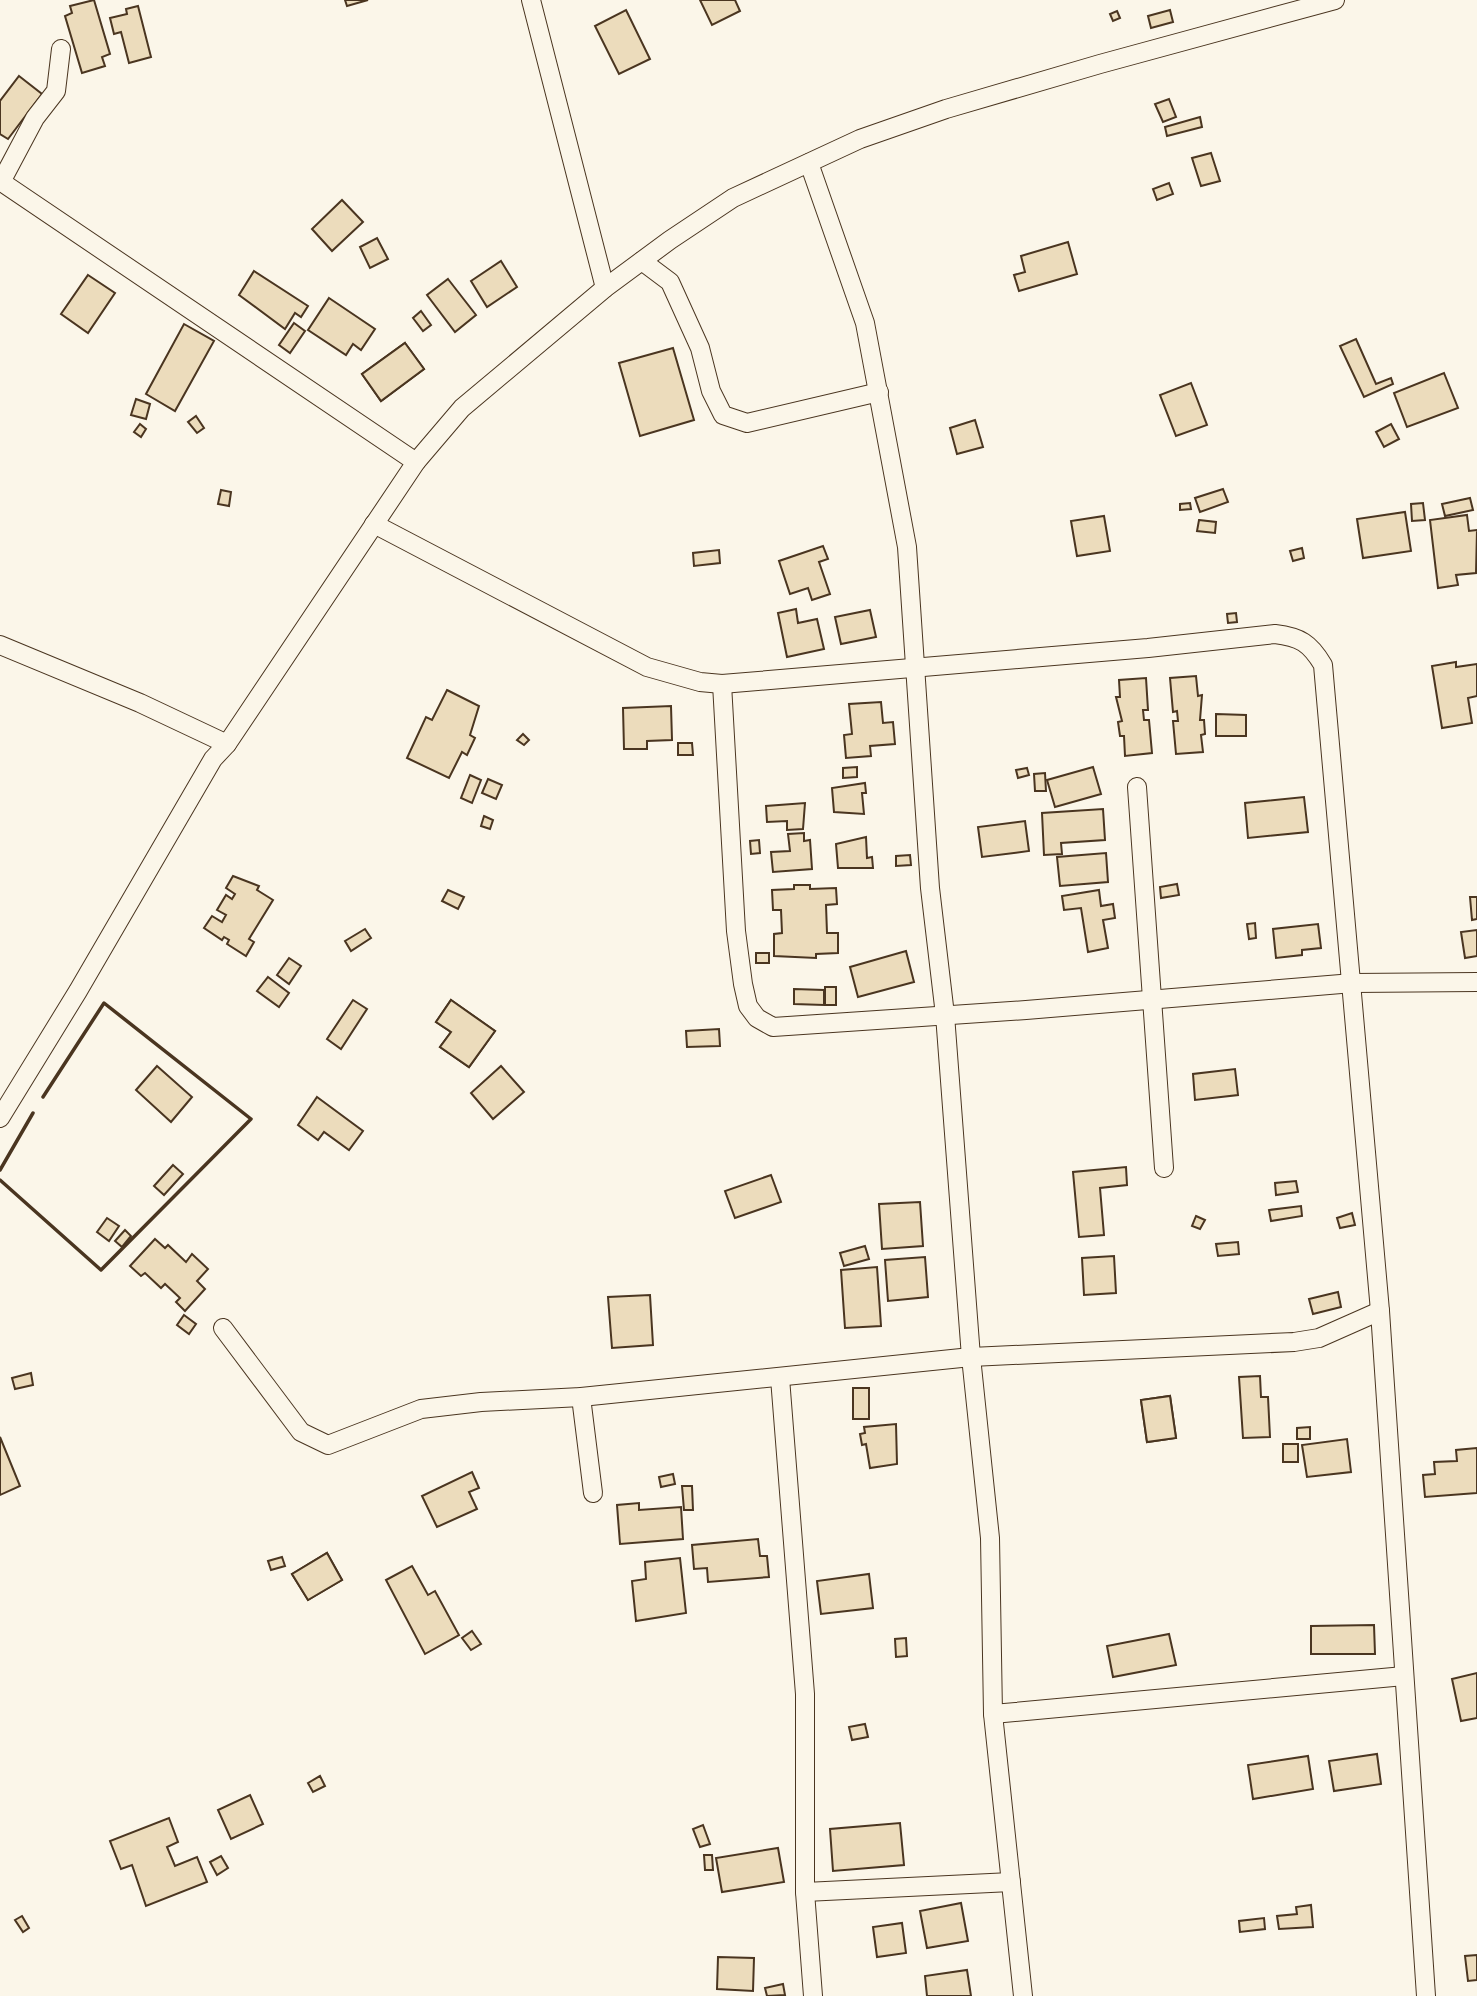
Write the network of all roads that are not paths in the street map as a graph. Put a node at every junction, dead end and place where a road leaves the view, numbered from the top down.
1 (531, 0) edge
2 (1335, 0) edge
3 (61, 49) dead end
4 (809, 163) junction
5 (0, 181) edge
6 (642, 261) junction
7 (605, 288) junction
8 (878, 392) junction
9 (416, 462) junction
10 (374, 524) junction
11 (0, 646) edge
12 (917, 669) junction
13 (722, 684) junction
14 (228, 744) junction
15 (1137, 787) dead end
16 (1477, 982) edge
17 (1353, 983) junction
18 (1152, 999) junction
19 (945, 1015) junction
20 (0, 1118) edge
21 (1164, 1168) dead end
22 (1380, 1311) junction
23 (223, 1328) dead end
24 (971, 1357) junction
25 (780, 1378) junction
26 (581, 1397) junction
27 (593, 1493) dead end
28 (1404, 1675) junction
29 (993, 1714) junction
30 (1011, 1882) junction
31 (805, 1892) junction
32 (813, 1996) edge
33 (1023, 1996) edge
34 (1426, 1996) edge

1 - 7 street
2 - 4 street
3 - 5 street
4 - 6 street
4 - 8 street
5 - 9 street
6 - 7 street
6 - 8 street
7 - 9 street
8 - 12 street
9 - 10 street
10 - 13 street
10 - 14 street
11 - 14 street
12 - 13 street
12 - 17 street
12 - 19 street
13 - 19 street
14 - 20 street
15 - 18 street
16 - 17 street
17 - 18 street
17 - 22 street
18 - 19 street
18 - 21 street
19 - 24 street
22 - 24 street
22 - 28 street
23 - 26 street
24 - 25 street
24 - 29 street
25 - 26 street
25 - 31 street
26 - 27 street
28 - 29 street
28 - 34 street
29 - 30 street
30 - 31 street
30 - 33 street
31 - 32 street

